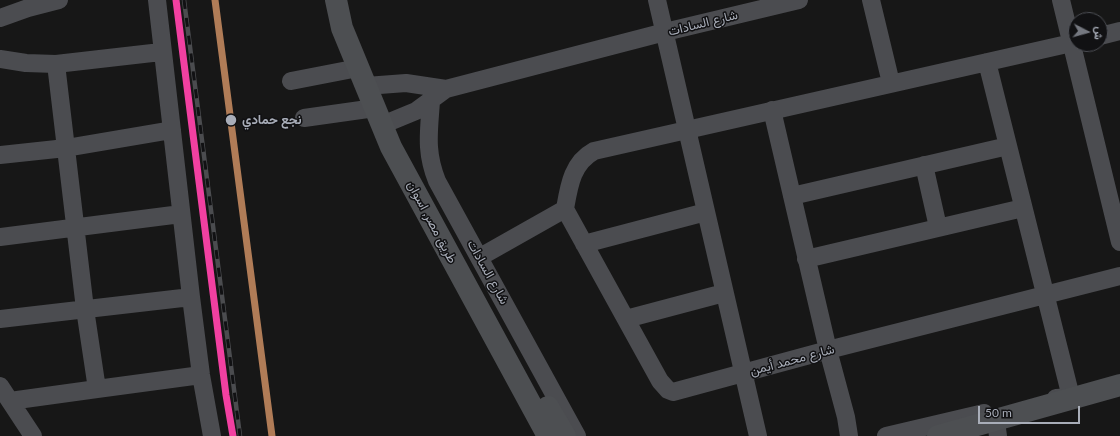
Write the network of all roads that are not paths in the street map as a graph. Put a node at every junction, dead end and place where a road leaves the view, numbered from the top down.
1 (59, 0) edge
2 (157, 0) edge
3 (336, 0) edge
4 (657, 0) edge
5 (799, 0) edge
6 (871, 0) edge
7 (1060, 0) edge
8 (755, 5) edge
9 (0, 18) edge
10 (1068, 24) edge
11 (1120, 31) edge
12 (665, 32) junction
13 (1108, 34) edge
14 (1068, 43) edge
15 (161, 52) junction
16 (1076, 52) edge
17 (0, 59) edge
18 (987, 62) junction
19 (56, 64) junction
20 (362, 77) junction
21 (291, 81) dead end
22 (891, 83) junction
23 (446, 89) junction
24 (431, 101) junction
25 (772, 110) junction
26 (379, 116) junction
27 (304, 118) dead end
28 (172, 130) junction
29 (688, 131) junction
30 (1008, 146) junction
31 (66, 148) junction
32 (0, 155) edge
33 (924, 165) junction
34 (792, 196) junction
35 (1023, 208) junction
36 (565, 209) junction
37 (706, 212) junction
38 (182, 214) junction
39 (938, 226) junction
40 (75, 228) junction
41 (0, 236) edge
42 (1120, 242) edge
43 (584, 244) junction
44 (480, 257) junction
45 (806, 258) junction
46 (1120, 276) edge
47 (724, 293) junction
48 (1045, 295) junction
49 (191, 297) junction
50 (85, 308) junction
51 (0, 319) edge
52 (626, 319) junction
53 (828, 350) junction
54 (743, 373) junction
55 (201, 375) junction
56 (1120, 385) edge
57 (0, 386) edge
58 (97, 389) junction
59 (1071, 397) junction
60 (1120, 398) edge
61 (10, 401) junction
62 (997, 432) edge
63 (563, 435) edge
64 (32, 436) edge
65 (212, 436) edge
66 (758, 436) edge
67 (849, 436) edge
68 (886, 436) edge
69 (938, 436) edge
70 (969, 436) edge

1 - 9 street
2 - 15 street
3 - 20 main road, طريق مصر, اسوان
4 - 12 street
5 - 8 street, شارع السادات
6 - 22 street
7 - 10 street
8 - 12 street, شارع السادات
11 - 13 street
12 - 23 street, شارع السادات
12 - 29 street
14 - 18 street
15 - 19 street
15 - 28 street
16 - 42 street
17 - 19 street
18 - 22 street
18 - 30 street
19 - 31 street
20 - 21 street, شارع السادات
20 - 23 street, شارع السادات
20 - 26 main road, طريق مصر, اسوان
22 - 25 street
23 - 24 street, شارع السادات
24 - 26 street, شارع السادات
24 - 44 street, شارع السادات
25 - 29 street
25 - 34 street
26 - 27 street, شارع السادات
26 - 63 main road, طريق مصر, اسوان
28 - 31 street
28 - 38 street
29 - 36 street
29 - 37 street
30 - 33 street
30 - 35 street
31 - 32 street
31 - 40 street
33 - 34 street
33 - 39 street
34 - 45 street
35 - 39 street
35 - 48 street
36 - 43 street, شارع محمد أيمن
36 - 44 street
37 - 43 street
37 - 47 street
38 - 40 street
38 - 49 street
39 - 45 street
40 - 41 street
40 - 50 street
43 - 52 street, شارع محمد أيمن
44 - 63 street, شارع السادات
45 - 53 street
46 - 48 street, شارع محمد أيمن
47 - 52 street
47 - 54 street
48 - 53 street, شارع محمد أيمن
48 - 59 street
49 - 50 street
49 - 55 street
50 - 51 street
50 - 58 street
52 - 54 street, شارع محمد أيمن
53 - 54 street, شارع محمد أيمن
53 - 67 street
54 - 66 street
55 - 58 street
55 - 65 street
56 - 59 main road
57 - 61 street
58 - 61 street
59 - 68 street
59 - 69 main road
60 - 62 main road
61 - 64 street
62 - 70 main road

